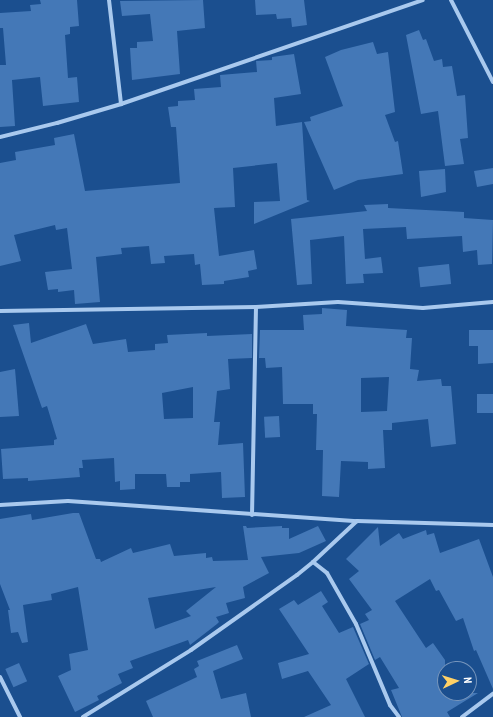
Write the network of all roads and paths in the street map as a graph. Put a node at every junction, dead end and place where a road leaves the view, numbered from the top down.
1 (109, 0) edge
2 (423, 0) edge
3 (451, 0) edge
4 (493, 82) edge
5 (121, 104) junction
6 (0, 138) edge
7 (493, 302) edge
8 (256, 306) junction
9 (0, 311) edge
10 (0, 505) edge
11 (252, 515) junction
12 (357, 521) junction
13 (493, 525) edge
14 (313, 562) junction
15 (0, 677) edge
16 (493, 694) edge
17 (20, 717) edge
18 (83, 717) edge
19 (399, 717) edge
20 (462, 717) edge

1 - 5 street
2 - 5 street
3 - 4 street
5 - 6 street
7 - 8 street
8 - 9 street
8 - 11 street
10 - 11 street
11 - 12 street
12 - 13 street
12 - 14 street
14 - 18 street
14 - 19 street
15 - 17 street
16 - 20 street

